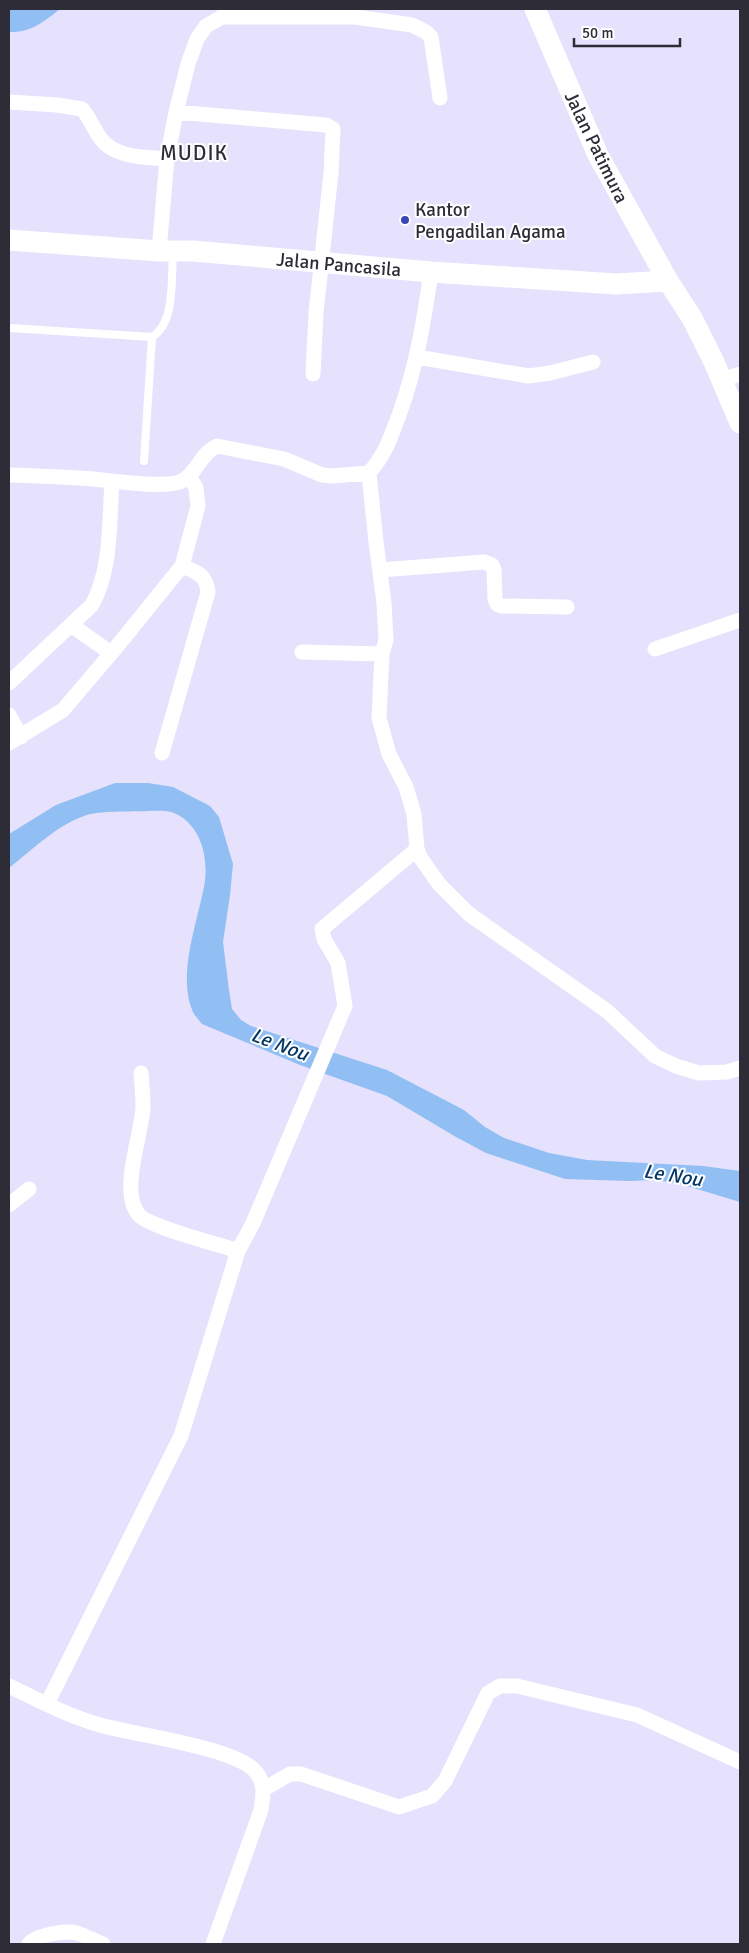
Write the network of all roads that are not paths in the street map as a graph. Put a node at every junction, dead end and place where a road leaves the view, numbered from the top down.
1 (534, 9) edge
2 (224, 13) edge
3 (355, 13) edge
4 (440, 98) dead end
5 (9, 102) edge
6 (176, 112) junction
7 (167, 159) junction
8 (9, 240) edge
9 (166, 251) junction
10 (320, 263) junction
11 (431, 272) junction
12 (668, 281) junction
13 (9, 328) edge
14 (152, 337) junction
15 (417, 357) junction
16 (593, 362) dead end
17 (313, 374) dead end
18 (731, 377) edge
19 (740, 422) edge
20 (144, 461) dead end
21 (369, 473) junction
22 (9, 474) edge
23 (189, 476) junction
24 (112, 481) junction
25 (182, 566) junction
26 (380, 570) junction
27 (566, 607) dead end
28 (740, 620) edge
29 (71, 625) junction
30 (655, 649) dead end
31 (114, 650) junction
32 (302, 652) dead end
33 (382, 654) junction
34 (9, 683) edge
35 (9, 715) edge
36 (15, 740) edge
37 (162, 753) dead end
38 (417, 848) junction
39 (740, 1068) edge
40 (141, 1073) dead end
41 (29, 1189) dead end
42 (9, 1204) edge
43 (238, 1250) junction
44 (9, 1686) edge
45 (48, 1704) junction
46 (740, 1762) edge
47 (264, 1788) junction
48 (217, 1943) edge
49 (29, 1944) edge
50 (103, 1944) edge

1 - 12 street, Jalan Patimura
2 - 3 street
2 - 6 street
3 - 4 street
5 - 7 street
6 - 7 street
6 - 10 street
7 - 9 street
8 - 9 street, Jalan Pancasila
9 - 10 street, Jalan Pancasila
9 - 14 lane
10 - 11 street, Jalan Pancasila
10 - 17 street
11 - 12 street, Jalan Pancasila
11 - 15 street
12 - 18 street, Jalan Patimura
13 - 14 lane
14 - 20 lane
15 - 16 street
15 - 21 street
18 - 19 street, Jalan Patimura
21 - 23 street
21 - 26 street
22 - 24 street
23 - 24 street
23 - 25 street
24 - 29 street
25 - 31 street
25 - 37 street
26 - 27 street
26 - 33 street
28 - 30 street
29 - 31 street
29 - 34 street
31 - 36 street
32 - 33 street
33 - 38 street
35 - 36 street
38 - 39 street
38 - 43 street
40 - 43 street
41 - 42 street
43 - 45 street
44 - 45 street
45 - 47 street
46 - 47 street
47 - 48 street
49 - 50 street

